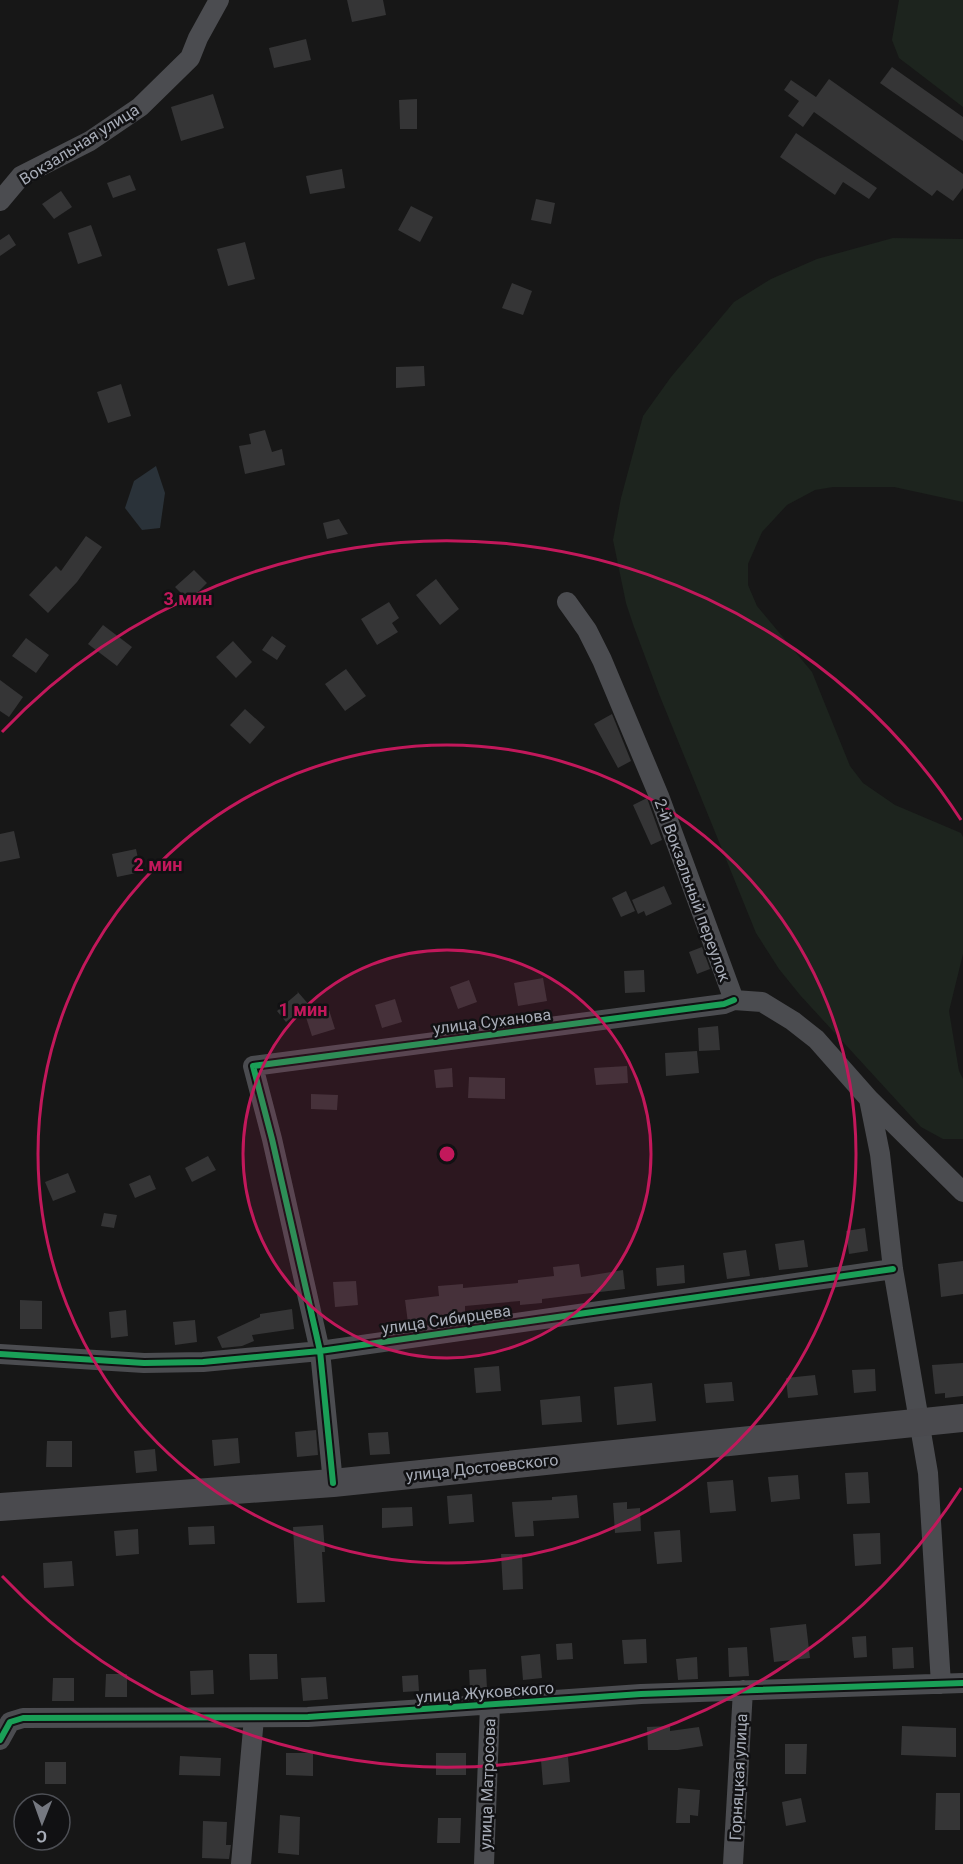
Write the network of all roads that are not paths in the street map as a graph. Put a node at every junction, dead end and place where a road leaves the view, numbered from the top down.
1 (219, 0) edge
2 (0, 201) edge
3 (567, 602) dead end
4 (734, 1000) junction
5 (869, 1099) junction
6 (963, 1192) edge
7 (893, 1269) junction
8 (320, 1351) junction
9 (0, 1354) edge
10 (963, 1418) edge
11 (920, 1422) junction
12 (333, 1482) junction
13 (0, 1507) edge
14 (963, 1683) edge
15 (941, 1684) junction
16 (743, 1690) junction
17 (490, 1705) junction
18 (254, 1718) junction
19 (0, 1740) edge
20 (241, 1864) edge
21 (484, 1864) edge
22 (733, 1864) edge

1 - 2 street, Вокзальная улица
3 - 4 street, 2-й Вокзальный переулок
4 - 5 street, 2-й Вокзальный переулок
4 - 8 street, улица Суханова
5 - 6 street, 2-й Вокзальный переулок
5 - 7 street
7 - 8 street, улица Сибирцева
7 - 11 street
8 - 9 street, улица Сибирцева
8 - 12 street
10 - 11 main road, улица Достоевского
11 - 12 main road, улица Достоевского
11 - 15 street
12 - 13 main road, улица Достоевского
14 - 15 street, улица Жуковского
15 - 16 street, улица Жуковского
16 - 17 street, улица Жуковского
16 - 22 street, Горняцкая улица
17 - 18 street, улица Жуковского
17 - 21 street, улица Матросова
18 - 19 street, улица Жуковского
18 - 20 street

